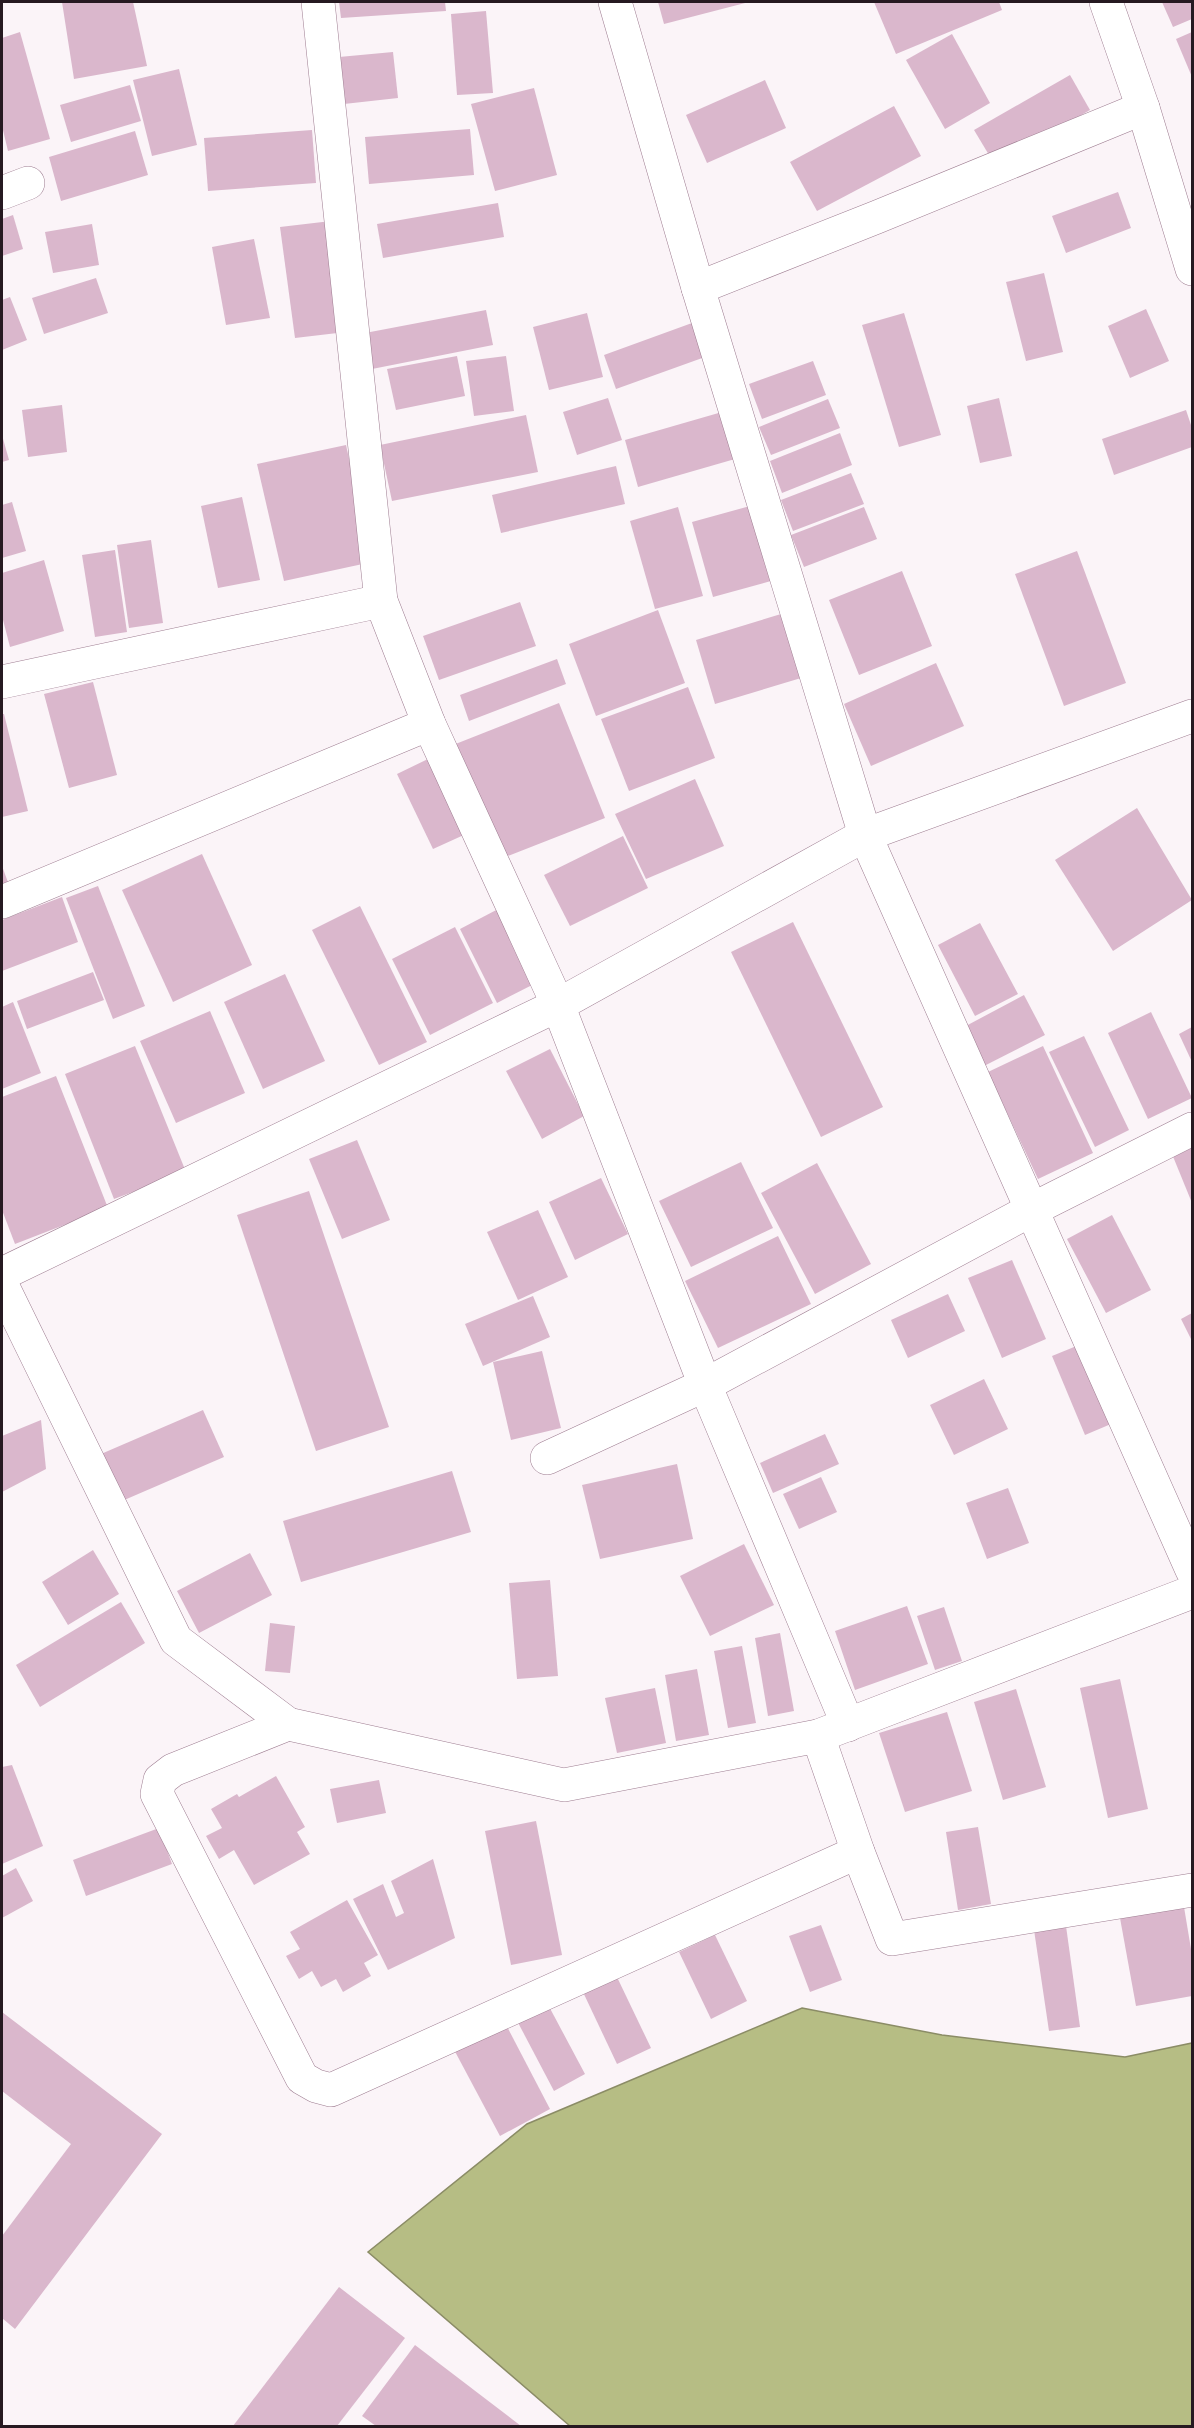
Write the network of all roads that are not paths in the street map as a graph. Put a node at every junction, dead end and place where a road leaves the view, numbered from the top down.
1 (318, 2) edge
2 (615, 2) edge
3 (1106, 2) edge
4 (1143, 108) junction
5 (1192, 269) edge
6 (698, 288) junction
7 (381, 601) junction
8 (2, 682) edge
9 (1192, 716) edge
10 (429, 724) junction
11 (865, 835) junction
12 (2, 902) edge
13 (558, 1005) junction
14 (1192, 1129) edge
15 (1031, 1210) junction
16 (2, 1274) edge
17 (2, 1285) edge
18 (705, 1385) junction
19 (547, 1458) dead end
20 (1192, 1570) edge
21 (1192, 1592) edge
22 (288, 1724) junction
23 (848, 1725) junction
24 (818, 1736) junction
25 (858, 1852) junction
26 (1192, 1890) edge

1 - 7 street
2 - 6 street
3 - 4 street
4 - 5 street
4 - 6 street
6 - 11 street
7 - 8 street
7 - 10 street
9 - 11 street
10 - 12 street
10 - 13 street
11 - 13 street
11 - 15 street
13 - 16 street
13 - 18 street
14 - 15 street
15 - 18 street
15 - 20 street
17 - 22 street
18 - 19 street
18 - 23 street
21 - 23 street
22 - 24 street
22 - 25 street
23 - 24 street
24 - 25 street
25 - 26 street

